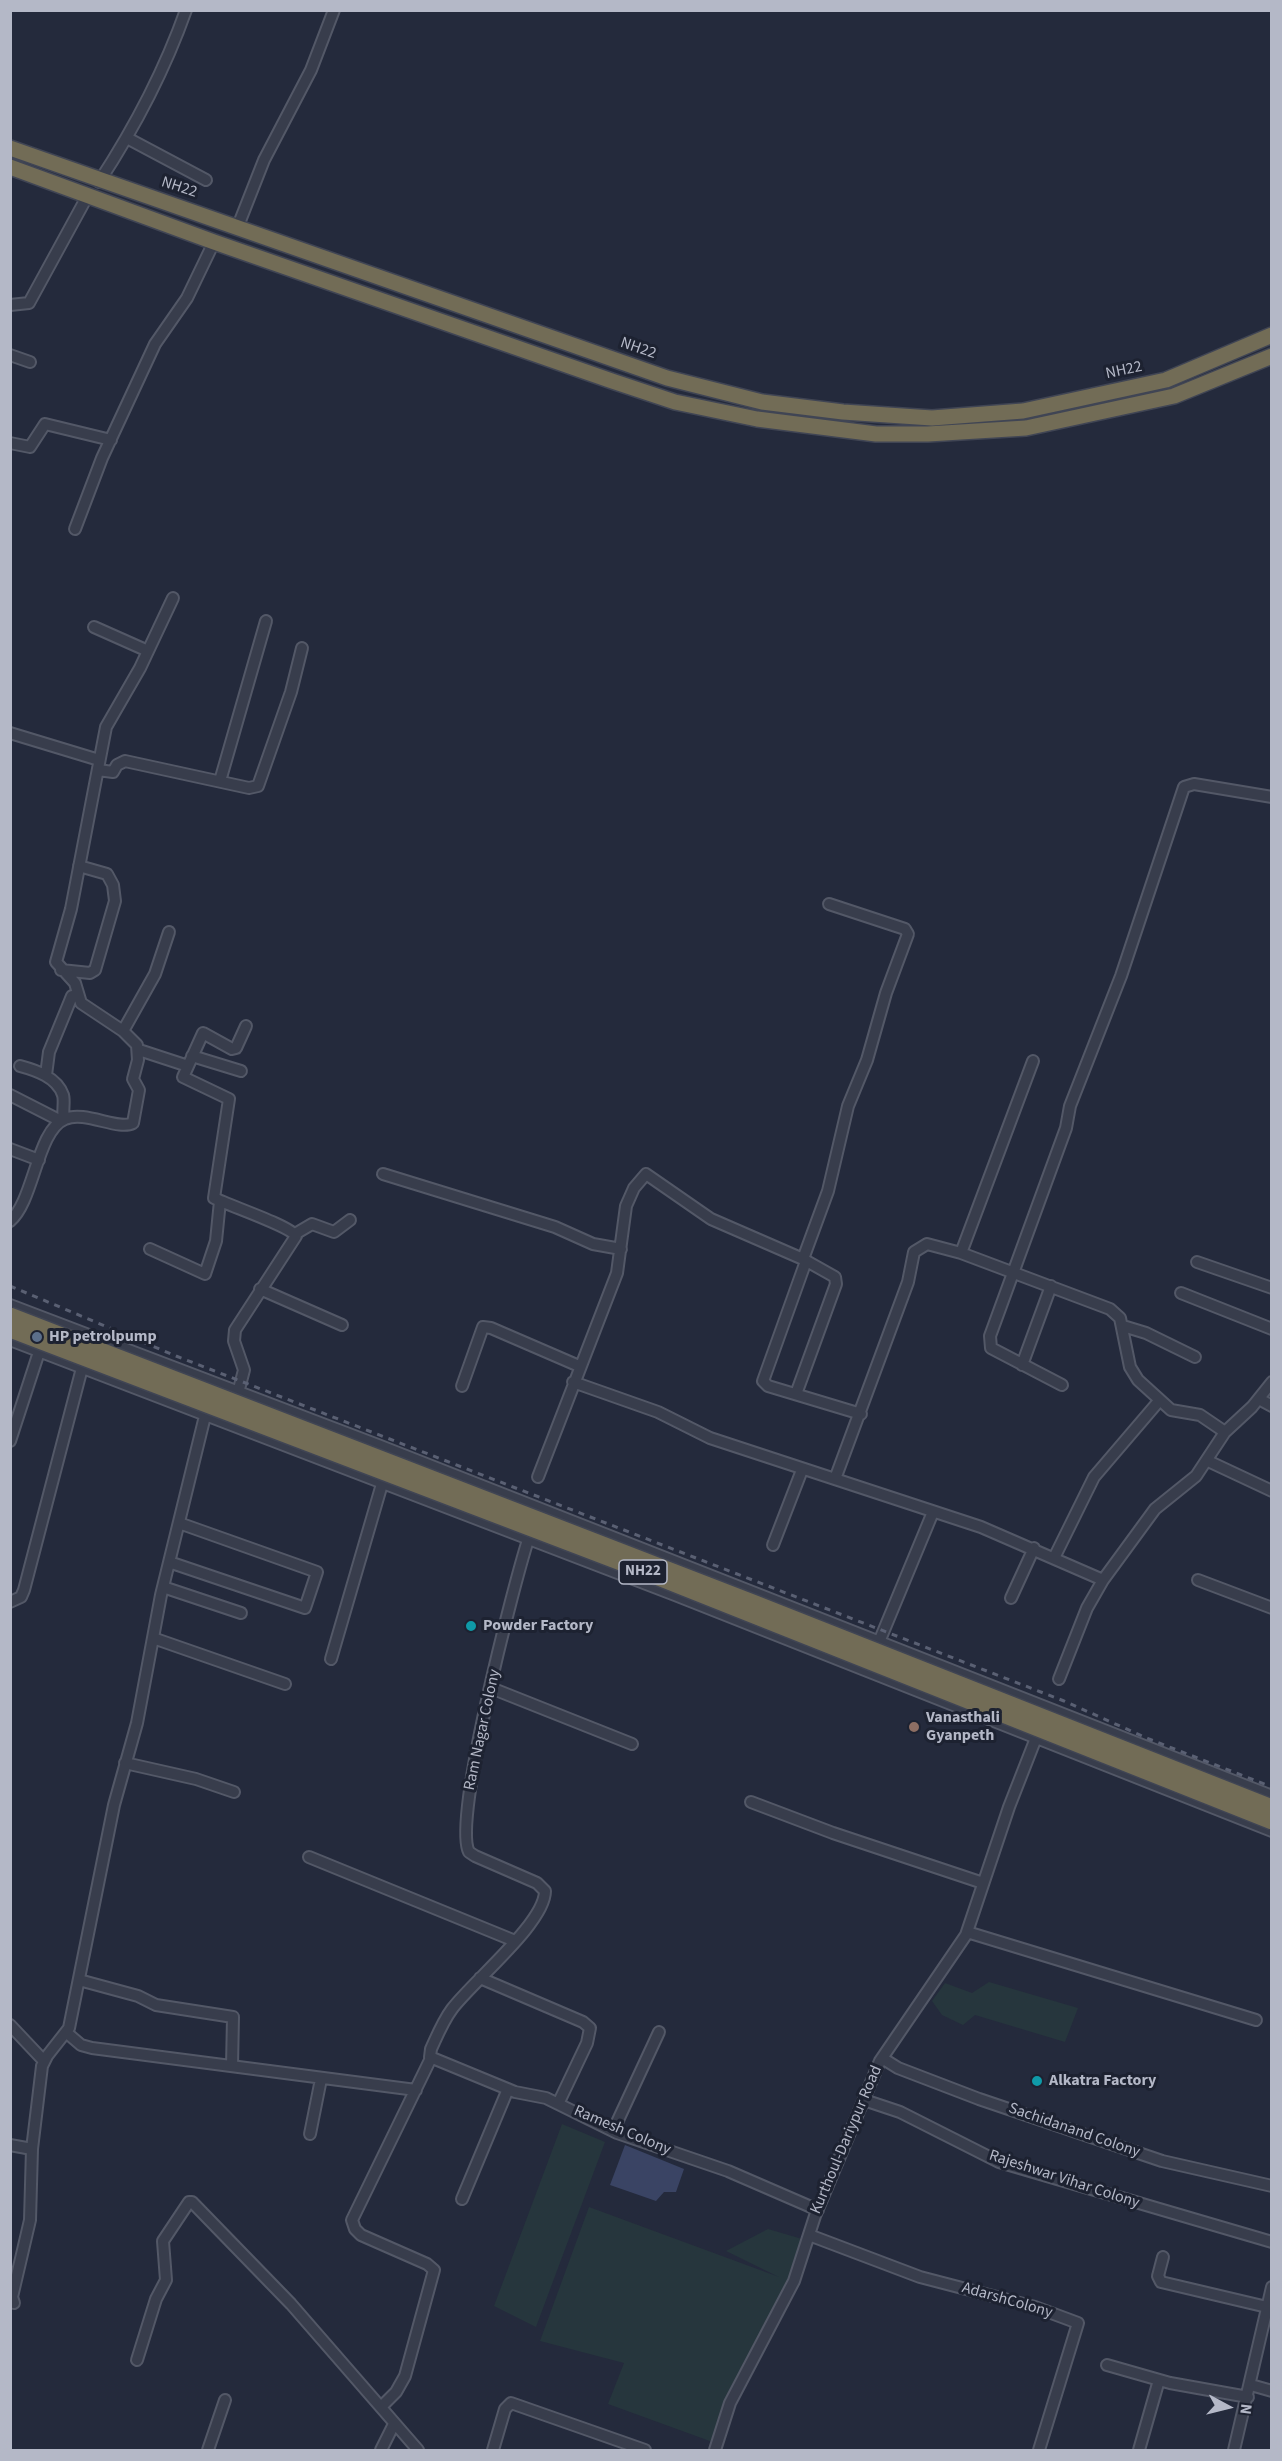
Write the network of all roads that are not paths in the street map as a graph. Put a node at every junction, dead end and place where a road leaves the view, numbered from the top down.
1 (186, 10) edge
2 (334, 10) edge
3 (127, 138) junction
4 (10, 148) edge
5 (10, 167) edge
6 (206, 180) dead end
7 (99, 182) junction
8 (88, 195) junction
9 (238, 226) junction
10 (214, 242) junction
11 (10, 305) edge
12 (1272, 335) edge
13 (10, 355) edge
14 (1272, 356) edge
15 (30, 362) dead end
16 (111, 440) junction
17 (10, 444) edge
18 (75, 529) dead end
19 (173, 598) dead end
20 (266, 621) dead end
21 (94, 627) dead end
22 (302, 648) dead end
23 (148, 651) junction
24 (10, 733) edge
25 (98, 765) junction
26 (220, 781) junction
27 (1272, 797) edge
28 (79, 866) junction
29 (829, 904) dead end
30 (169, 932) dead end
31 (60, 970) junction
32 (72, 996) dead end
33 (246, 1026) dead end
34 (123, 1031) junction
35 (139, 1050) junction
36 (190, 1061) junction
37 (1033, 1061) dead end
38 (20, 1066) dead end
39 (241, 1071) dead end
40 (46, 1075) junction
41 (10, 1095) edge
42 (62, 1120) junction
43 (10, 1149) edge
44 (39, 1160) junction
45 (384, 1174) dead end
46 (220, 1201) junction
47 (350, 1220) dead end
48 (10, 1221) edge
49 (295, 1233) junction
50 (150, 1249) dead end
51 (621, 1249) junction
52 (961, 1253) junction
53 (805, 1260) junction
54 (1197, 1262) dead end
55 (1014, 1272) junction
56 (1051, 1286) junction
57 (1272, 1288) edge
58 (260, 1290) junction
59 (1181, 1293) dead end
60 (10, 1305) edge
61 (10, 1316) edge
62 (38, 1316) junction
63 (342, 1325) dead end
64 (1123, 1326) junction
65 (1272, 1329) edge
66 (10, 1330) edge
67 (10, 1340) edge
68 (26, 1347) junction
69 (39, 1352) junction
70 (1195, 1357) dead end
71 (1022, 1365) junction
72 (579, 1366) junction
73 (82, 1368) junction
74 (573, 1382) junction
75 (1272, 1382) edge
76 (1062, 1384) dead end
77 (462, 1386) dead end
78 (238, 1393) junction
79 (796, 1394) junction
80 (1259, 1399) junction
81 (1160, 1401) junction
82 (1272, 1406) edge
83 (861, 1414) junction
84 (205, 1416) junction
85 (1225, 1432) junction
86 (10, 1441) edge
87 (1208, 1461) junction
88 (802, 1470) junction
89 (538, 1477) dead end
90 (835, 1479) junction
91 (382, 1484) junction
92 (488, 1489) junction
93 (1272, 1491) edge
94 (933, 1512) junction
95 (474, 1520) junction
96 (179, 1523) junction
97 (528, 1540) junction
98 (773, 1545) dead end
99 (1034, 1548) junction
100 (1054, 1558) junction
101 (169, 1562) junction
102 (1103, 1580) junction
103 (1198, 1580) dead end
104 (163, 1587) junction
105 (1011, 1598) dead end
106 (10, 1602) edge
107 (1272, 1608) edge
108 (241, 1613) dead end
109 (153, 1638) junction
110 (879, 1642) junction
111 (331, 1659) dead end
112 (1059, 1679) dead end
113 (986, 1683) junction
114 (285, 1684) dead end
115 (491, 1688) junction
116 (974, 1713) junction
117 (1036, 1738) junction
118 (632, 1744) dead end
119 (125, 1763) junction
120 (234, 1792) dead end
121 (1272, 1796) edge
122 (751, 1802) dead end
123 (1272, 1807) edge
124 (1272, 1822) edge
125 (1272, 1831) edge
126 (309, 1857) dead end
127 (983, 1883) junction
128 (967, 1932) junction
129 (515, 1941) junction
130 (480, 1978) junction
131 (79, 1980) junction
132 (1256, 2020) dead end
133 (10, 2025) edge
134 (659, 2032) dead end
135 (67, 2033) junction
136 (431, 2055) junction
137 (882, 2058) junction
138 (44, 2061) junction
139 (232, 2066) junction
140 (321, 2079) junction
141 (508, 2089) junction
142 (416, 2090) junction
143 (864, 2100) junction
144 (558, 2104) junction
145 (614, 2131) junction
146 (310, 2134) dead end
147 (10, 2145) edge
148 (32, 2148) junction
149 (1272, 2186) edge
150 (462, 2199) dead end
151 (818, 2210) junction
152 (809, 2235) junction
153 (1272, 2242) edge
154 (1163, 2257) dead end
155 (1272, 2287) edge
156 (14, 2302) dead end
157 (1267, 2307) junction
158 (138, 2360) dead end
159 (1107, 2365) dead end
160 (1160, 2380) junction
161 (1251, 2385) junction
162 (1272, 2391) edge
163 (1248, 2397) junction
164 (225, 2400) dead end
165 (381, 2407) junction
166 (394, 2424) junction
167 (208, 2451) edge
168 (381, 2451) edge
169 (418, 2451) edge
170 (493, 2451) edge
171 (645, 2451) edge
172 (715, 2451) edge
173 (1039, 2451) edge
174 (1139, 2451) edge
175 (1234, 2451) edge

1 - 3 street
2 - 9 street
3 - 6 street
3 - 7 street
4 - 7 highway, NH22
5 - 8 highway
7 - 9 highway, NH22
8 - 10 highway
8 - 11 street
9 - 12 highway, NH22
10 - 14 highway
10 - 16 street
13 - 15 street
16 - 17 street
16 - 18 street
19 - 23 street
20 - 26 street
21 - 23 street
22 - 26 street
23 - 25 street
24 - 25 street
25 - 26 street
25 - 28 street
27 - 55 street
28 - 31 street
28 - 31 street
29 - 53 street
30 - 34 street
31 - 34 street
32 - 40 street
33 - 36 street
34 - 35 street
35 - 36 street
35 - 42 street
36 - 39 street
36 - 46 street
37 - 52 street
38 - 40 street
40 - 42 street
41 - 42 street
42 - 44 street
43 - 44 street
44 - 48 street
45 - 51 street
46 - 49 street
46 - 50 street
47 - 49 street
49 - 58 street
51 - 53 street
51 - 72 street
52 - 55 street
52 - 83 street
53 - 79 street
53 - 79 street
54 - 57 street
55 - 56 street
55 - 71 street
56 - 64 street
56 - 71 street
58 - 63 street
58 - 78 street
59 - 65 street
60 - 62 street
61 - 123 highway, NH22, bridge
62 - 68 street
62 - 78 street
64 - 70 street
64 - 81 street
66 - 124 highway, NH22, bridge
67 - 68 street
68 - 69 street
69 - 73 street
69 - 86 street
71 - 76 street
72 - 74 street
72 - 77 street
73 - 84 street
73 - 106 street
74 - 88 street
74 - 89 street
75 - 80 street
78 - 92 street
79 - 83 street
80 - 82 street
80 - 85 street
81 - 85 street
81 - 100 street
83 - 90 street
84 - 91 street
84 - 96 street
85 - 87 street
87 - 93 street
87 - 102 street
88 - 90 street
88 - 98 street
90 - 94 street
91 - 95 street
91 - 111 street
92 - 95 street
92 - 110 street
94 - 99 street
94 - 110 street
95 - 97 street
96 - 101 street
96 - 101 street
97 - 115 street, Ram Nagar Colony
97 - 116 street
99 - 100 street
99 - 105 street
100 - 102 street
101 - 104 street
102 - 112 street
103 - 107 street
104 - 108 street
104 - 109 street
109 - 114 street
109 - 119 street
110 - 113 street
113 - 116 street
113 - 121 street
115 - 118 street
115 - 129 street, Ram Nagar Colony
116 - 117 street
117 - 125 street
117 - 127 street, Kurthoul-Dariypur Road
119 - 120 street
119 - 131 street
122 - 127 street
126 - 129 street
127 - 128 street, Kurthoul-Dariypur Road
128 - 132 street
128 - 137 street, Kurthoul-Dariypur Road
129 - 130 street, Ram Nagar Colony
130 - 136 street, Ram Nagar Colony
130 - 144 street
131 - 135 street
131 - 139 street
133 - 138 street
134 - 145 street
135 - 138 street
135 - 139 street
136 - 141 street, Ramesh Colony
136 - 142 street, Ram Nagar Colony
137 - 143 street, Kurthoul-Dariypur Road
137 - 149 street, Sachidanand Colony
138 - 148 street
139 - 140 street
140 - 142 street
140 - 146 street
141 - 144 street, Ramesh Colony
141 - 150 street
142 - 165 street, Ram Nagar Colony
143 - 151 street, Kurthoul-Dariypur Road
143 - 153 street, Rajeshwar Vihar Colony
144 - 145 street, Ramesh Colony
145 - 151 street, Ramesh Colony
147 - 148 street
148 - 156 street
151 - 152 street, Kurthoul-Dariypur Road
152 - 172 street, Kurthoul-Dariypur Road
152 - 173 street, AdarshColony
154 - 157 street
155 - 157 street
157 - 161 street
158 - 165 street
159 - 160 street
160 - 163 street
160 - 174 street
161 - 162 street
161 - 163 street
163 - 175 street
164 - 167 street
165 - 166 street
166 - 168 street
166 - 169 street
170 - 171 street

